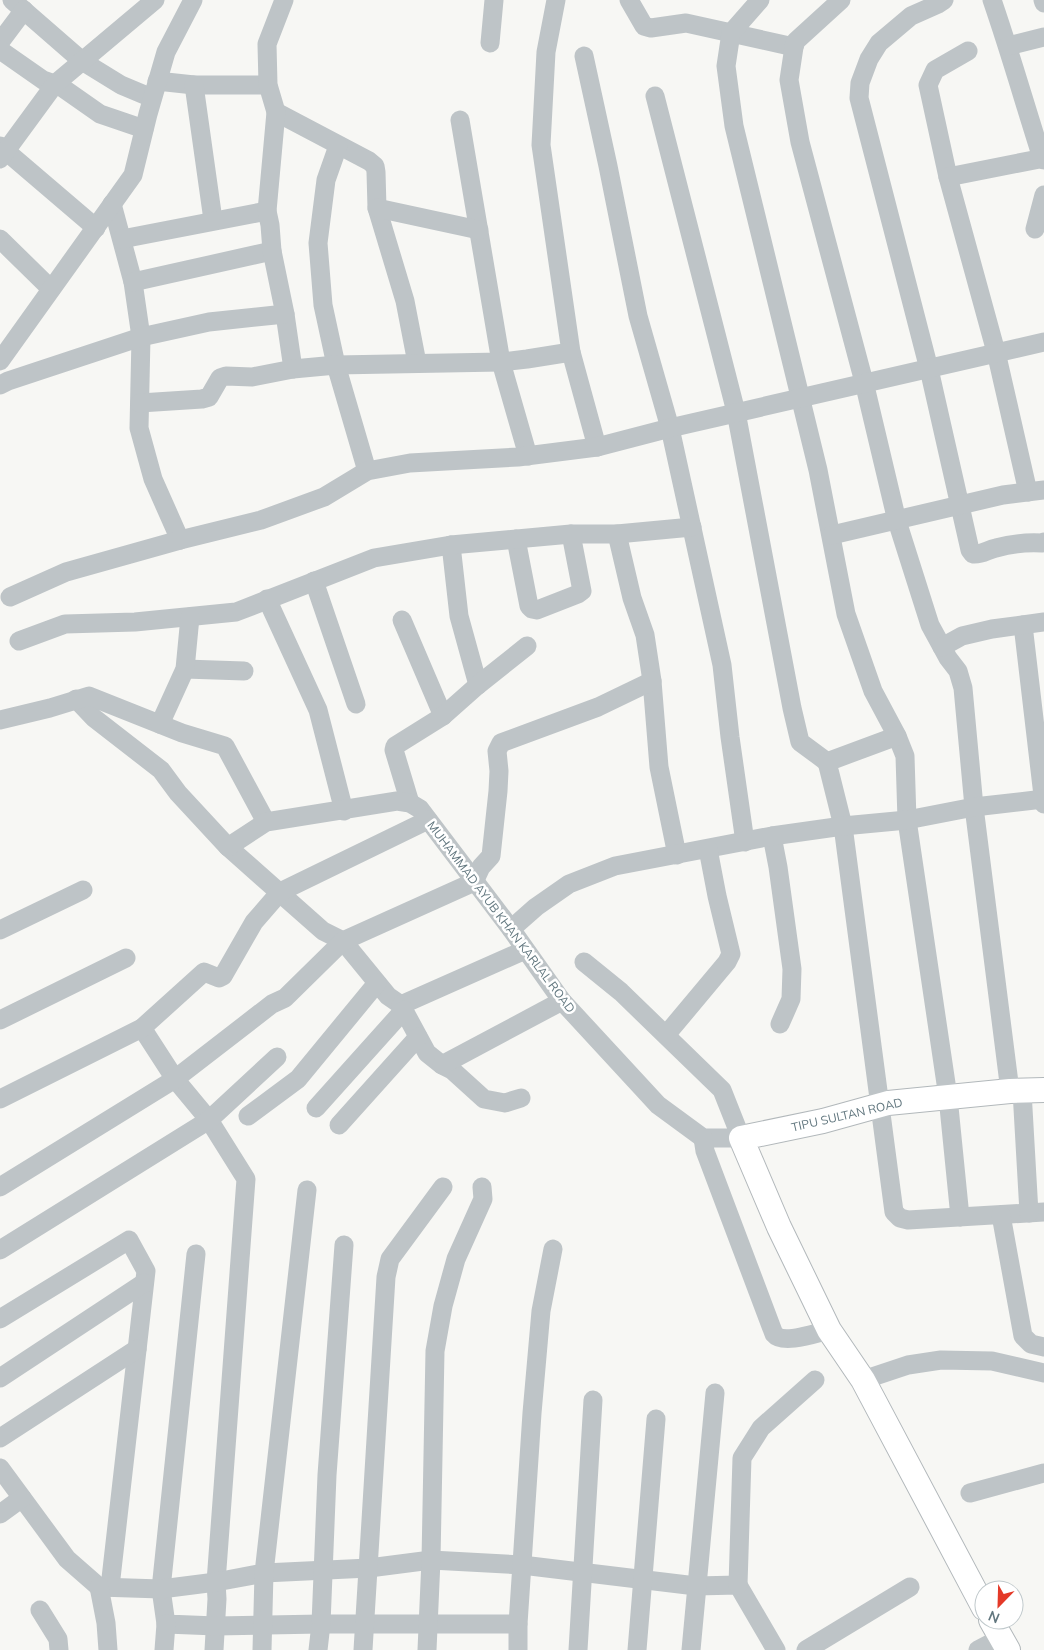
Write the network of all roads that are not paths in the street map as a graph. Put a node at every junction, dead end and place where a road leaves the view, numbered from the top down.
1 (155, 0) edge
2 (194, 0) edge
3 (494, 0) edge
4 (556, 0) edge
5 (629, 0) edge
6 (760, 0) edge
7 (841, 0) edge
8 (944, 0) edge
9 (992, 0) edge
10 (282, 1) edge
11 (18, 5) edge
12 (730, 33) junction
13 (1044, 38) edge
14 (0, 42) edge
15 (490, 43) dead end
16 (1008, 46) junction
17 (794, 47) junction
18 (0, 50) edge
19 (968, 52) dead end
20 (584, 56) dead end
21 (82, 61) junction
22 (55, 84) junction
23 (268, 85) junction
24 (194, 86) junction
25 (155, 89) junction
26 (655, 96) dead end
27 (276, 112) junction
28 (460, 120) dead end
29 (144, 129) junction
30 (338, 146) junction
31 (2, 152) edge
32 (1043, 158) edge
33 (948, 177) junction
34 (1044, 197) edge
35 (112, 204) junction
36 (377, 208) junction
37 (267, 211) junction
38 (213, 220) junction
39 (96, 228) junction
40 (1035, 228) dead end
41 (479, 230) junction
42 (0, 239) edge
43 (122, 239) junction
44 (272, 251) junction
45 (133, 282) junction
46 (51, 289) junction
47 (285, 314) junction
48 (141, 337) junction
49 (1044, 342) edge
50 (3, 352) edge
51 (571, 352) junction
52 (996, 352) junction
53 (501, 362) junction
54 (417, 363) junction
55 (336, 365) junction
56 (293, 369) junction
57 (929, 369) junction
58 (864, 382) junction
59 (0, 385) edge
60 (801, 397) junction
61 (140, 403) junction
62 (736, 412) junction
63 (670, 428) junction
64 (597, 447) junction
65 (528, 456) junction
66 (367, 471) junction
67 (1040, 492) edge
68 (959, 505) junction
69 (897, 521) junction
70 (692, 526) junction
71 (570, 534) junction
72 (616, 534) junction
73 (832, 535) junction
74 (516, 539) junction
75 (180, 540) junction
76 (1044, 542) edge
77 (451, 545) junction
78 (314, 581) junction
79 (10, 597) dead end
80 (267, 599) junction
81 (190, 617) junction
82 (402, 620) dead end
83 (1044, 622) edge
84 (1023, 625) junction
85 (19, 641) dead end
86 (528, 646) dead end
87 (942, 647) junction
88 (185, 669) junction
89 (244, 671) dead end
90 (652, 681) junction
91 (478, 684) junction
92 (76, 699) junction
93 (356, 704) dead end
94 (443, 716) junction
95 (0, 720) edge
96 (160, 724) junction
97 (897, 736) junction
98 (827, 762) junction
99 (1044, 799) edge
100 (410, 803) junction
101 (1044, 804) edge
102 (974, 807) junction
103 (344, 810) junction
104 (428, 820) junction
105 (907, 820) junction
106 (266, 822) junction
107 (843, 826) junction
108 (772, 836) junction
109 (745, 842) junction
110 (228, 847) junction
111 (708, 849) junction
112 (678, 855) junction
113 (474, 882) junction
114 (83, 890) dead end
115 (280, 892) junction
116 (511, 929) junction
117 (0, 930) edge
118 (343, 941) junction
119 (525, 950) junction
120 (126, 958) dead end
121 (584, 962) dead end
122 (377, 983) junction
123 (562, 1001) junction
124 (403, 1008) junction
125 (0, 1020) edge
126 (780, 1024) dead end
127 (142, 1028) junction
128 (666, 1035) junction
129 (418, 1037) junction
130 (277, 1057) dead end
131 (442, 1065) junction
132 (175, 1079) junction
133 (1025, 1091) edge
134 (948, 1097) junction
135 (522, 1098) dead end
136 (0, 1099) edge
137 (880, 1105) junction
138 (316, 1108) dead end
139 (248, 1116) dead end
140 (209, 1120) junction
141 (339, 1125) dead end
142 (703, 1138) junction
143 (741, 1138) junction
144 (443, 1186) dead end
145 (0, 1187) edge
146 (482, 1188) dead end
147 (307, 1190) dead end
148 (1037, 1213) edge
149 (1001, 1214) junction
150 (960, 1217) junction
151 (344, 1245) dead end
152 (553, 1249) dead end
153 (0, 1250) edge
154 (196, 1254) dead end
155 (144, 1283) junction
156 (0, 1320) edge
157 (829, 1330) junction
158 (1044, 1347) edge
159 (137, 1349) junction
160 (1044, 1373) edge
161 (0, 1378) edge
162 (815, 1380) dead end
163 (863, 1380) junction
164 (715, 1393) dead end
165 (593, 1400) dead end
166 (656, 1419) dead end
167 (0, 1438) edge
168 (0, 1468) edge
169 (1044, 1473) edge
170 (970, 1493) dead end
171 (22, 1498) junction
172 (0, 1514) edge
173 (431, 1560) junction
174 (522, 1565) junction
175 (369, 1568) junction
176 (323, 1571) junction
177 (583, 1572) junction
178 (264, 1574) junction
179 (643, 1579) junction
180 (216, 1582) junction
181 (696, 1586) junction
182 (738, 1586) junction
183 (104, 1587) junction
184 (910, 1587) dead end
185 (161, 1588) junction
186 (974, 1589) edge
187 (40, 1610) dead end
188 (365, 1623) junction
189 (427, 1623) junction
190 (166, 1624) junction
191 (321, 1624) junction
192 (518, 1624) junction
193 (263, 1625) junction
194 (216, 1626) junction
195 (1000, 1636) edge
196 (59, 1650) edge
197 (108, 1650) edge
198 (164, 1650) edge
199 (214, 1650) edge
200 (262, 1650) edge
201 (318, 1650) edge
202 (363, 1650) edge
203 (427, 1650) edge
204 (518, 1650) edge
205 (578, 1650) edge
206 (637, 1650) edge
207 (691, 1650) edge
208 (776, 1650) edge
209 (806, 1650) edge
210 (978, 1650) edge

1 - 21 street
2 - 25 street
3 - 15 street
4 - 51 street
5 - 12 street
6 - 12 street
7 - 17 street
8 - 57 street
9 - 16 street
10 - 23 street
11 - 14 street
11 - 21 street
12 - 17 street
12 - 60 street
13 - 16 street
16 - 32 street
17 - 58 street
18 - 22 street
19 - 33 street
20 - 63 street
21 - 22 street
21 - 25 street
22 - 29 street
22 - 31 street
23 - 24 street
23 - 27 street
24 - 25 street
24 - 38 street
25 - 29 street
26 - 62 street
27 - 30 street
27 - 37 street
28 - 41 street
29 - 35 street
30 - 36 street
30 - 55 street
31 - 39 street
32 - 33 street
33 - 52 street
34 - 40 street
35 - 39 street
35 - 43 street
36 - 41 street
36 - 54 street
37 - 38 street
37 - 44 street
38 - 43 street
39 - 46 street
41 - 53 street
42 - 46 street
43 - 45 street
44 - 45 street
44 - 47 street
45 - 48 street
46 - 50 street
47 - 48 street
47 - 56 street
48 - 59 street
48 - 61 street
49 - 52 street
51 - 53 street
51 - 64 street
52 - 57 street
52 - 67 street
53 - 54 street
53 - 65 street
54 - 55 street
55 - 56 street
55 - 66 street
56 - 61 street
57 - 58 street
57 - 68 street
58 - 60 street
58 - 69 street
60 - 62 street
60 - 73 street
61 - 75 street
62 - 63 street
62 - 98 street
63 - 64 street
63 - 70 street
64 - 65 street
65 - 66 street
66 - 75 street
67 - 68 street
68 - 69 street
68 - 76 street
69 - 73 street
69 - 87 street
70 - 72 street
70 - 109 street
71 - 72 street
71 - 74 street
71 - 74 street
72 - 90 street
73 - 97 street
74 - 77 street
75 - 79 street
77 - 78 street
77 - 91 street
78 - 80 street
78 - 93 street
80 - 81 street
80 - 103 street
81 - 85 street
81 - 88 street
82 - 94 street
83 - 84 street
84 - 87 street
84 - 99 street
86 - 91 street
87 - 102 street
88 - 89 street
88 - 96 street
90 - 112 street
90 - 113 street
91 - 94 street
92 - 95 street
92 - 96 street
92 - 110 street
94 - 100 street
96 - 106 street
97 - 98 street
97 - 105 street
98 - 107 street
99 - 101 street
99 - 102 street
100 - 103 street
100 - 104 street, MUHAMMAD AYUB KHAN KARLAL ROAD
102 - 105 street
102 - 133 street
103 - 106 street
104 - 113 street, MUHAMMAD AYUB KHAN KARLAL ROAD
104 - 115 street
105 - 107 street
105 - 134 street
106 - 110 street
107 - 108 street
107 - 137 street
108 - 109 street
108 - 126 street
109 - 111 street
110 - 115 street
111 - 112 street
111 - 128 street
112 - 116 street
113 - 116 street, MUHAMMAD AYUB KHAN KARLAL ROAD
113 - 118 street
114 - 117 street
115 - 118 street
115 - 127 street
116 - 119 street, MUHAMMAD AYUB KHAN KARLAL ROAD
118 - 122 street
118 - 132 street
119 - 123 street, MUHAMMAD AYUB KHAN KARLAL ROAD
119 - 124 street
120 - 125 street
121 - 128 street
122 - 124 street
122 - 139 street
123 - 131 street
123 - 142 street, MUHAMMAD AYUB KHAN KARLAL ROAD
124 - 129 street
124 - 138 street
127 - 132 street
127 - 136 street
128 - 143 street
129 - 131 street
129 - 141 street
130 - 140 street
131 - 135 street
132 - 140 street
132 - 145 street
133 - 134 main road, TIPU SULTAN ROAD
133 - 148 street
134 - 137 main road, TIPU SULTAN ROAD
134 - 150 street
137 - 143 main road, TIPU SULTAN ROAD
137 - 150 street
140 - 153 street
140 - 180 street
142 - 143 street
142 - 157 street
143 - 157 main road
144 - 175 street
146 - 173 street
147 - 178 street
148 - 149 street
149 - 150 street
149 - 158 street
151 - 176 street
152 - 174 street
154 - 185 street
155 - 156 street
155 - 159 street
155 - 161 street
157 - 163 main road
159 - 167 street
159 - 183 street
160 - 163 street
162 - 182 street
163 - 186 main road
164 - 181 street
165 - 177 street
166 - 179 street
168 - 171 street
169 - 170 street
171 - 172 street
171 - 183 street
173 - 174 street
173 - 175 street
173 - 189 street
174 - 177 street
174 - 192 street
175 - 176 street
175 - 188 street
176 - 178 street
176 - 191 street
177 - 179 street
177 - 205 street
178 - 180 street
178 - 193 street
179 - 181 street
179 - 206 street
180 - 185 street
180 - 194 street
181 - 182 street
181 - 207 street
182 - 208 street
183 - 185 street
183 - 197 street
184 - 209 street
185 - 190 street
187 - 196 street
188 - 189 street
188 - 191 street
188 - 202 street
189 - 192 street
189 - 203 street
190 - 194 street
190 - 198 street
191 - 193 street
191 - 201 street
192 - 204 street
193 - 194 street
193 - 200 street
194 - 199 street
195 - 210 street

